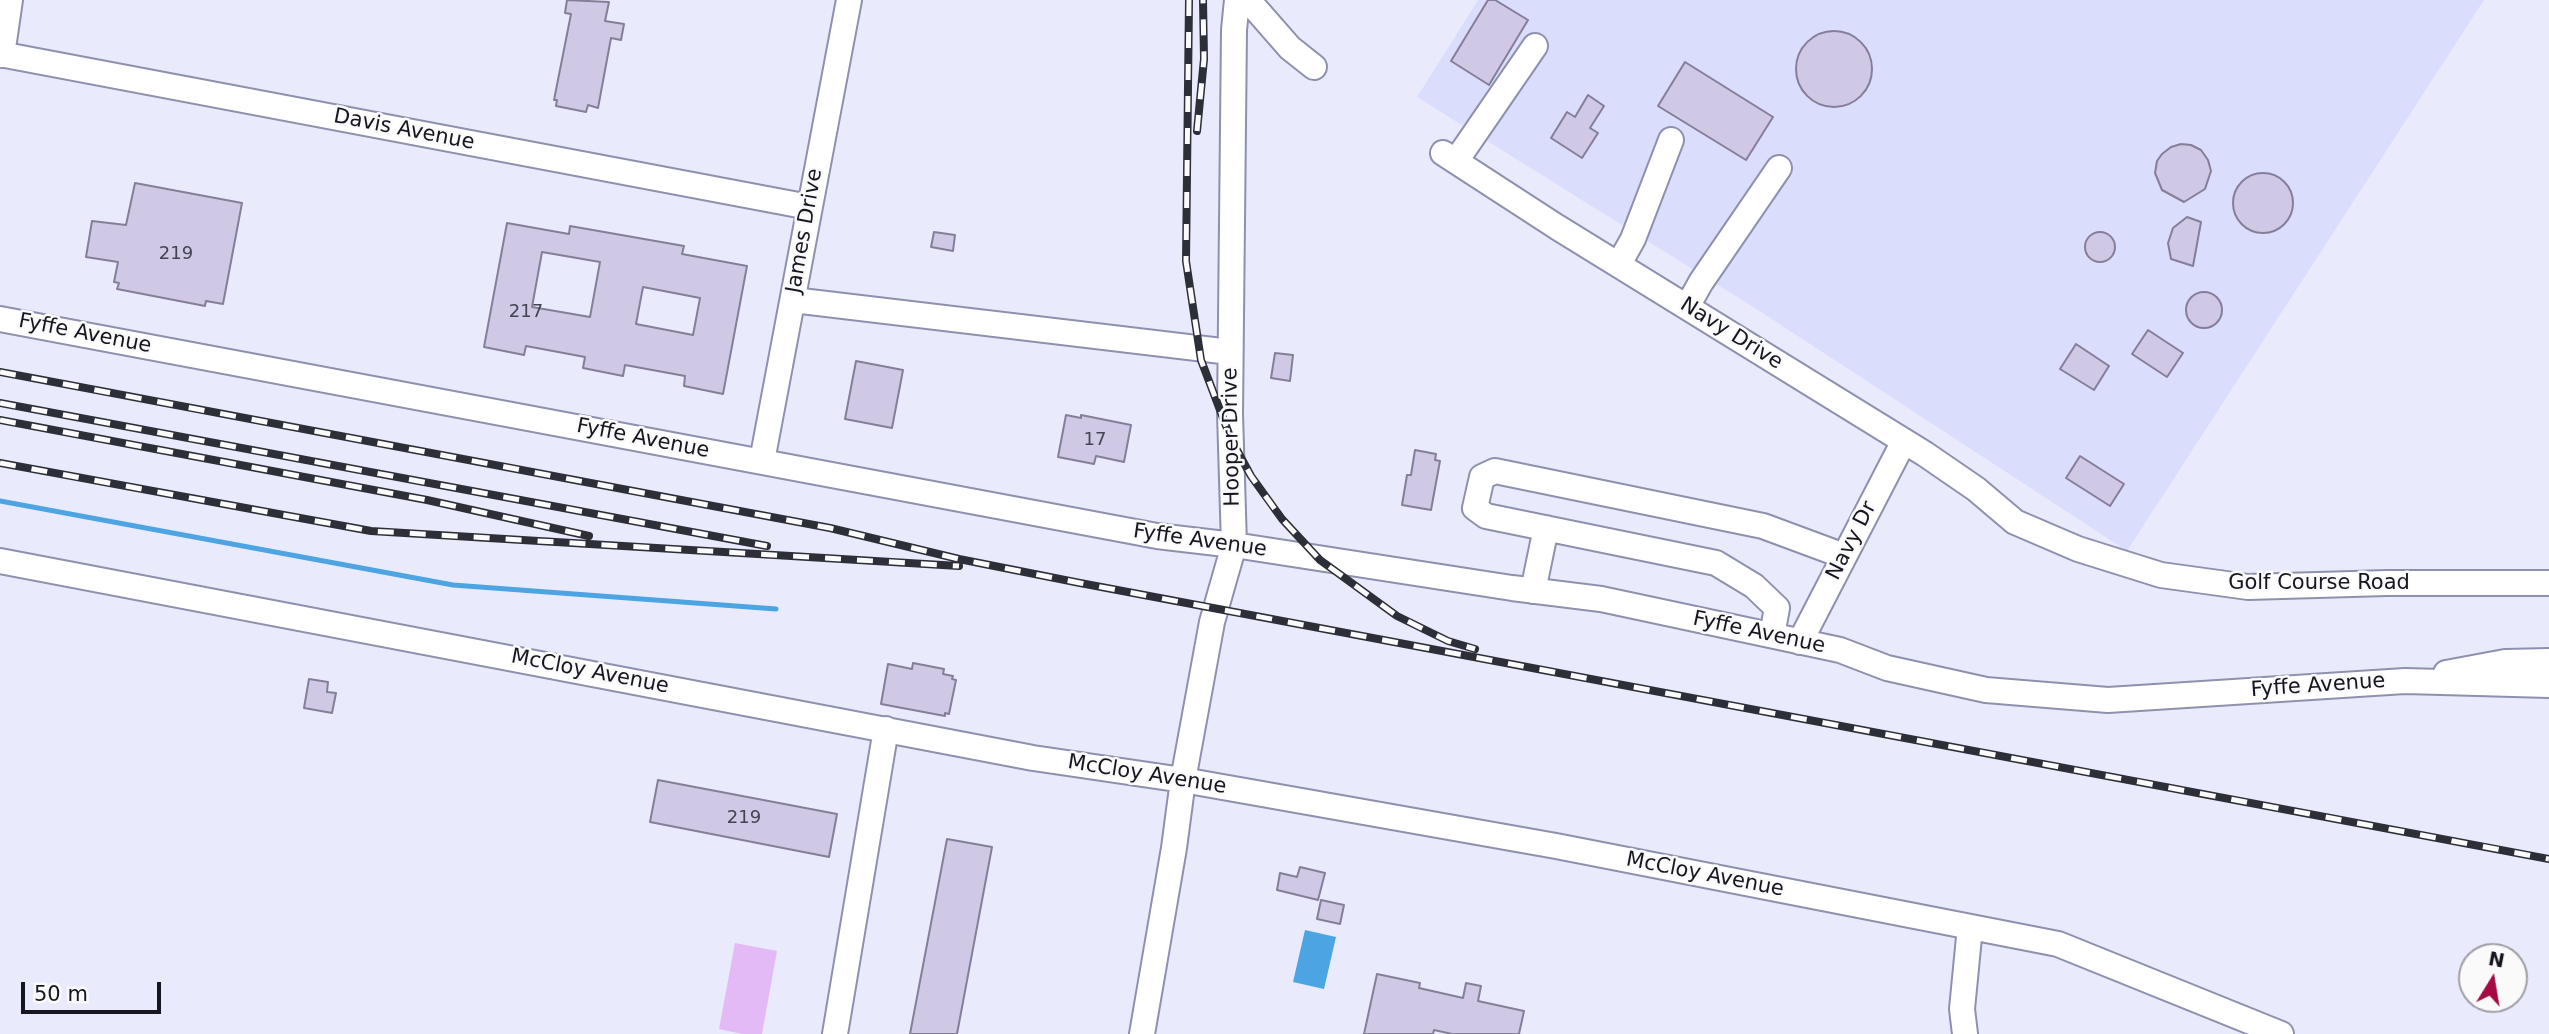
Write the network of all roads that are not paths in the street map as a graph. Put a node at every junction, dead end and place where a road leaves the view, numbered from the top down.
1 (10, 0) edge
2 (849, 0) edge
3 (1237, 0) edge
4 (1248, 0) edge
5 (1535, 46) dead end
6 (1, 54) edge
7 (1314, 67) dead end
8 (1671, 140) dead end
9 (1779, 168) dead end
10 (809, 207) junction
11 (1619, 264) junction
12 (793, 300) junction
13 (1687, 307) junction
14 (0, 318) edge
15 (1230, 352) junction
16 (1904, 441) junction
17 (762, 461) junction
18 (2015, 522) joint
19 (1546, 528) junction
20 (1234, 545) junction
21 (1844, 556) junction
22 (0, 561) edge
23 (2549, 583) edge
24 (1533, 591) junction
25 (1772, 635) junction
26 (1800, 642) junction
27 (2549, 661) edge
28 (2405, 681) junction
29 (2549, 685) edge
30 (886, 729) junction
31 (1183, 780) junction
32 (1970, 927) junction
33 (835, 1034) edge
34 (1142, 1034) edge
35 (1965, 1034) edge
36 (2281, 1034) edge

1 - 6 street
2 - 10 street, James Drive
3 - 15 street, Hooper Drive
4 - 7 street
5 - 11 street, Navy Drive
6 - 10 street, Davis Avenue
8 - 11 street
9 - 13 street
10 - 12 street, James Drive
11 - 13 street, Navy Drive
12 - 15 street
12 - 17 street, James Drive
13 - 16 street, Navy Drive
14 - 17 street, Fyffe Avenue
15 - 20 street, Hooper Drive
16 - 18 street, Navy Drive
16 - 21 street, Navy Dr
17 - 20 street, Fyffe Avenue
18 - 23 street, Golf Course Road
19 - 21 street
19 - 24 street
19 - 25 street
20 - 24 street, Fyffe Avenue
20 - 31 street, Hooper Drive
21 - 26 street, Navy Dr
22 - 30 street, McCloy Avenue
24 - 25 street, Fyffe Avenue
25 - 26 street, Fyffe Avenue
26 - 28 street, Fyffe Avenue
27 - 28 street, Fyffe Avenue
28 - 29 street, Fyffe Avenue
30 - 31 street, McCloy Avenue
30 - 33 street
31 - 32 street, McCloy Avenue
31 - 34 street, Hooper Drive
32 - 35 street
32 - 36 street, McCloy Avenue

